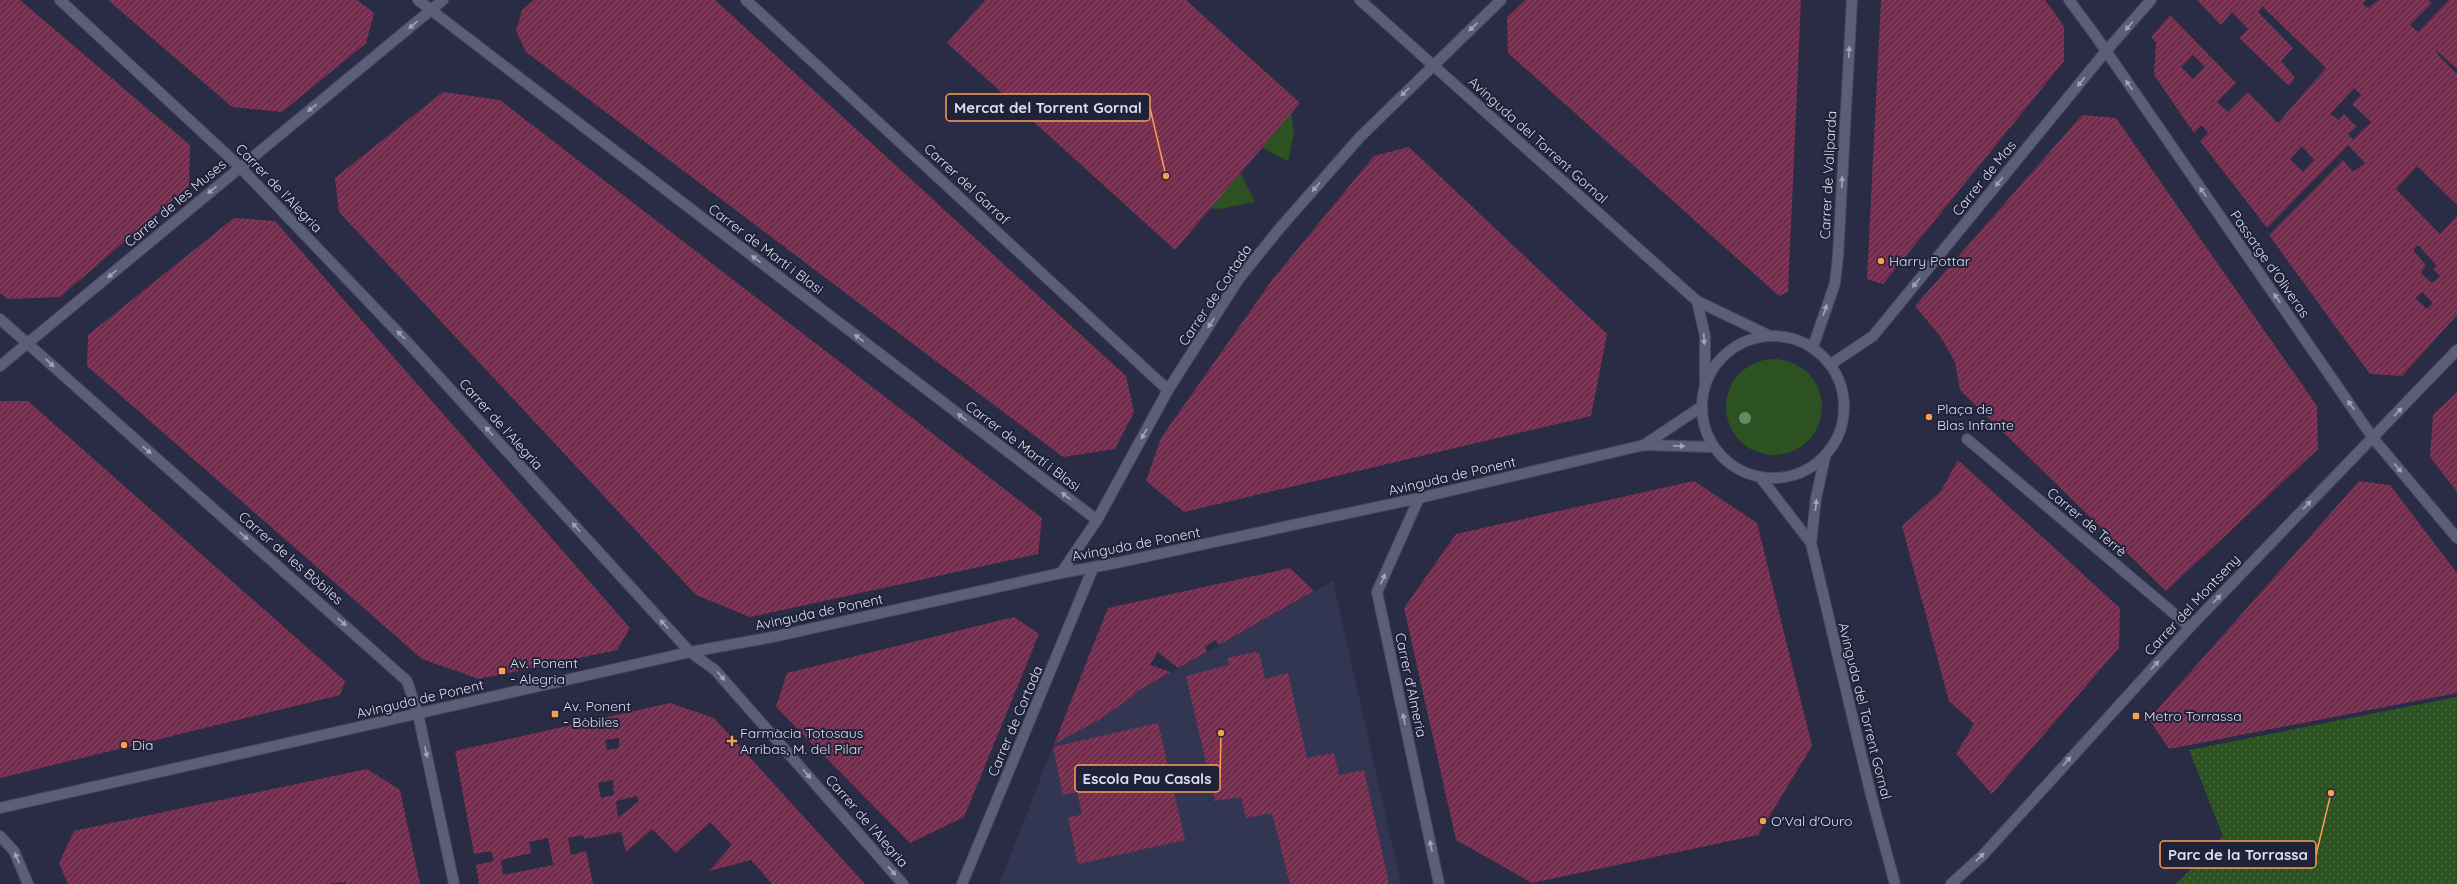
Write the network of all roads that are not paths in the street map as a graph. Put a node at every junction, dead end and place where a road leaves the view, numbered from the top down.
1 (60, 0) edge
2 (418, 0) edge
3 (443, 0) edge
4 (746, 0) edge
5 (1360, 0) edge
6 (1501, 0) edge
7 (1852, 0) edge
8 (2068, 0) edge
9 (2151, 0) edge
10 (431, 10) junction
11 (2106, 51) junction
12 (1432, 65) junction
13 (240, 167) junction
14 (1697, 301) junction
15 (0, 319) edge
16 (1770, 336) junction
17 (28, 344) junction
18 (1813, 347) junction
19 (2457, 350) edge
20 (1831, 364) junction
21 (0, 366) edge
22 (1705, 386) junction
23 (1168, 390) junction
24 (1702, 407) junction
25 (2373, 438) junction
26 (1967, 439) dead end
27 (1644, 445) junction
28 (1713, 447) junction
29 (1825, 457) junction
30 (1761, 478) junction
31 (1419, 498) junction
32 (1097, 520) junction
33 (2457, 538) edge
34 (1811, 543) junction
35 (1093, 568) junction
36 (1061, 573) junction
37 (2190, 627) junction
38 (690, 652) junction
39 (418, 714) junction
40 (0, 808) edge
41 (0, 836) edge
42 (28, 884) edge
43 (454, 884) edge
44 (904, 884) edge
45 (962, 884) edge
46 (1439, 884) edge
47 (1895, 884) edge
48 (1951, 884) edge

1 - 13 street, Carrer de l'Alegria
2 - 10 street, Carrer de Martí i Blasi
3 - 10 street, Carrer de les Muses
4 - 23 street, Carrer del Garraf
5 - 12 street, Avinguda del Torrent Gornal
6 -> 12 street, Carrer de Cortada
18 -> 7 street, Carrer de Vallparda
8 - 11 street, Passatge d'Oliveras
9 -> 11 street, Carrer de Mas
10 -> 13 street, Carrer de les Muses
32 -> 10 street, Carrer de Martí i Blasi
11 -> 20 street, Carrer de Mas
25 -> 11 street, Passatge d'Oliveras
12 - 14 street, Avinguda del Torrent Gornal
12 -> 23 street, Carrer de Cortada
13 -> 17 street, Carrer de les Muses
38 -> 13 street, Carrer de l'Alegria
14 - 16 street, Avinguda del Torrent Gornal
14 -> 22 street
15 - 17 street, Carrer de les Bòbiles
16 - 18 street
16 - 22 street
17 - 21 street, Carrer de les Muses
17 -> 39 street, Carrer de les Bòbiles
18 - 20 street
25 -> 19 street, Carrer del Montseny
20 - 29 street
22 - 24 street
23 -> 32 street, Carrer de Cortada
24 - 27 street, Avinguda de Ponent
24 - 28 street
25 -> 33 street, Passatge d'Oliveras
37 -> 25 street, Carrer del Montseny
26 - 37 street, Carrer de Terrè
27 -> 28 street, Avinguda de Ponent
27 - 31 street, Avinguda de Ponent
28 - 30 street
29 - 30 street
34 -> 29 street, Avinguda del Torrent Gornal
30 - 34 street, Avinguda del Torrent Gornal
31 - 35 street, Avinguda de Ponent
46 -> 31 street, Carrer d'Almeria
32 - 36 street, Carrer de Cortada
34 - 47 street, Avinguda del Torrent Gornal
35 - 36 street, Avinguda de Ponent
35 - 45 street, Carrer de Cortada
36 - 38 street, Avinguda de Ponent
48 -> 37 street, Carrer del Montseny
38 - 39 street, Avinguda de Ponent
38 -> 44 street, Carrer de l'Alegria
39 - 40 street, Avinguda de Ponent
39 -> 43 street, Carrer de les Bòbiles
42 -> 41 street

